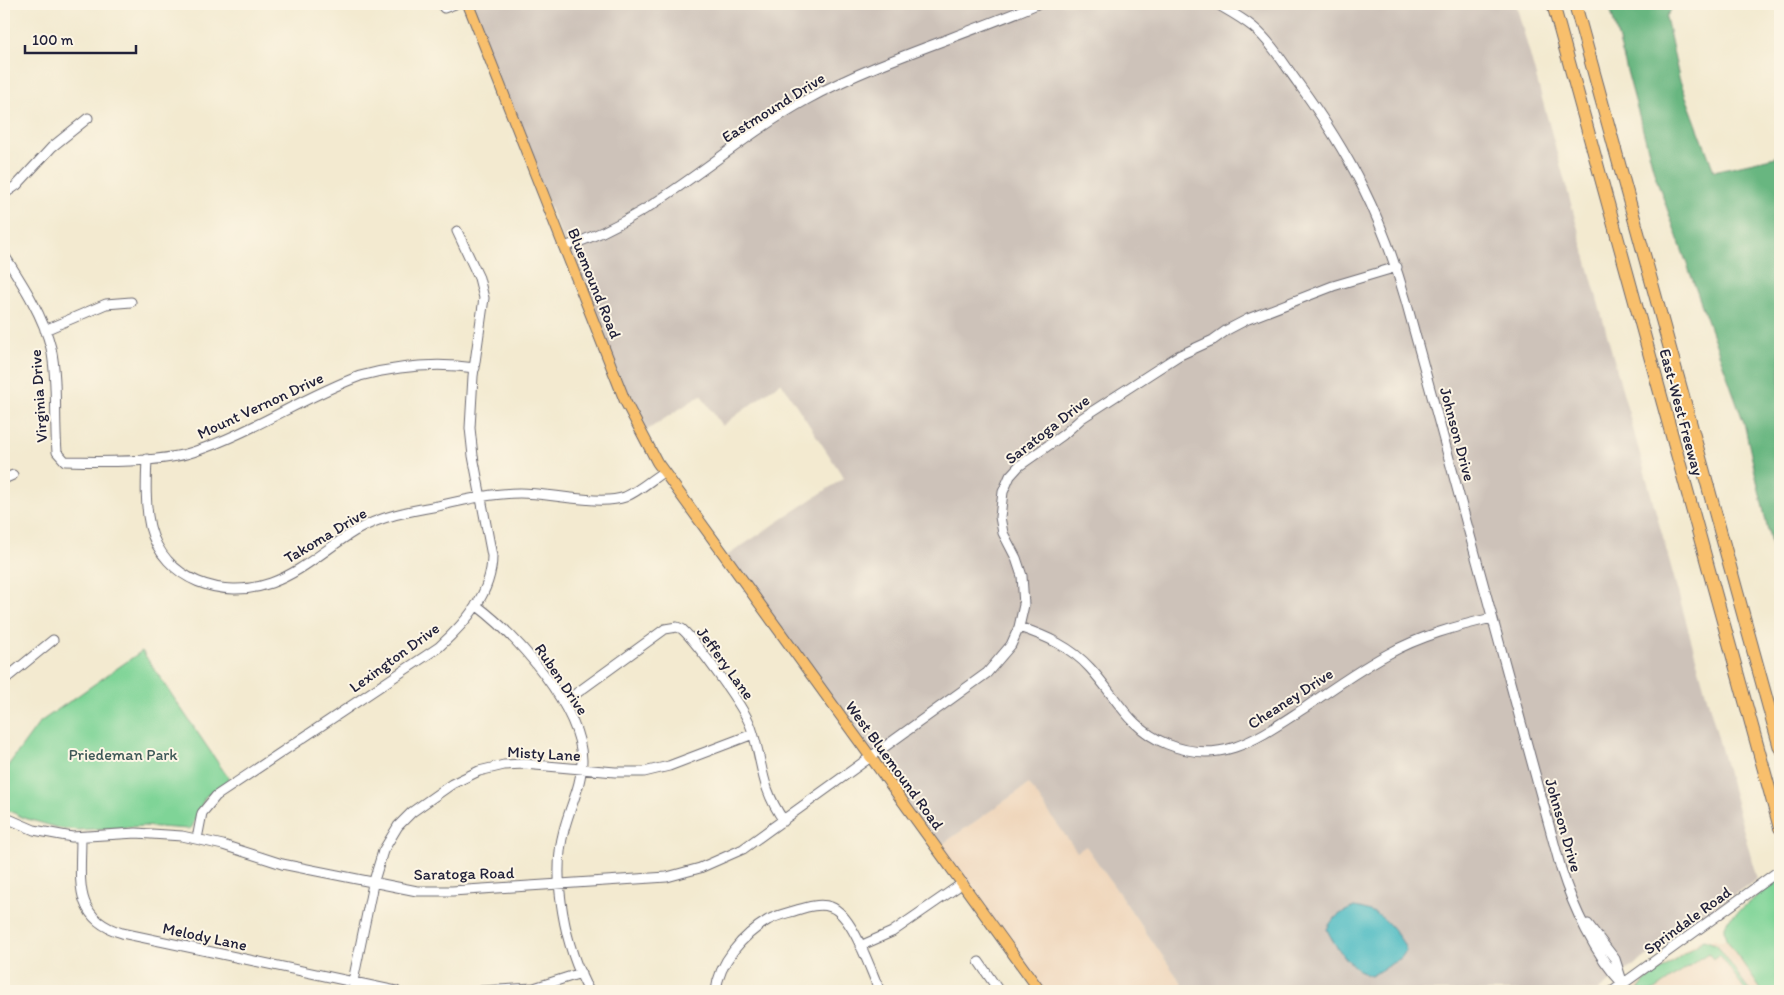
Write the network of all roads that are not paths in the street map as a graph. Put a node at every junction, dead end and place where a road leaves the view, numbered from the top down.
1 (455, 4) edge
2 (468, 4) edge
3 (1037, 4) edge
4 (1217, 4) edge
5 (1553, 4) edge
6 (1575, 4) edge
7 (444, 8) dead end
8 (88, 118) dead end
9 (4, 194) edge
10 (457, 231) dead end
11 (564, 247) junction
12 (4, 255) edge
13 (1397, 267) junction
14 (131, 302) dead end
15 (45, 330) junction
16 (474, 368) junction
17 (58, 456) joint
18 (147, 459) junction
19 (663, 472) junction
20 (13, 476) dead end
21 (4, 479) edge
22 (481, 498) junction
23 (724, 557) joint
24 (476, 605) junction
25 (1492, 618) junction
26 (1019, 627) junction
27 (53, 640) dead end
28 (4, 680) edge
29 (563, 703) junction
30 (753, 734) junction
31 (1780, 748) edge
32 (871, 758) junction
33 (581, 770) junction
34 (4, 817) edge
35 (784, 821) junction
36 (1780, 828) edge
37 (81, 837) junction
38 (196, 839) junction
39 (1779, 871) edge
40 (963, 883) junction
41 (373, 884) junction
42 (561, 885) junction
43 (860, 946) junction
44 (979, 962) dead end
45 (581, 973) junction
46 (1622, 984) junction
47 (351, 987) edge
48 (396, 991) edge
49 (481, 991) edge
50 (589, 991) edge
51 (716, 991) edge
52 (880, 991) edge
53 (999, 991) edge
54 (1040, 991) edge
55 (1613, 991) edge

1 - 7 street
2 - 11 main road, Bluemound Road
3 - 11 street, Eastmound Drive
4 - 13 street, Johnson Drive
5 - 36 highway, East-West Freeway
6 - 31 highway, East-West Freeway
8 - 9 street
10 - 16 street, Lexington Drive
11 - 19 main road, Bluemound Road
12 - 15 street, Virginia Drive
13 - 25 street, Johnson Drive
13 - 26 street, Saratoga Drive
14 - 15 street
15 - 17 street, Virginia Drive
16 - 18 street, Mount Vernon Drive
16 - 22 street, Lexington Drive
17 - 18 street, Mount Vernon Drive
18 - 22 street, Takoma Drive
19 - 22 street, Takoma Drive
19 - 23 main road, Bluemound Road
20 - 21 street
22 - 24 street, Lexington Drive
23 - 32 main road, West Bluemound Road
24 - 29 street, Ruben Drive
24 - 38 street, Lexington Drive
25 - 26 street, Cheaney Drive
25 - 46 street, Johnson Drive
26 - 32 street, Saratoga Drive
27 - 28 street
29 - 30 street, Jeffery Lane
29 - 33 street, Ruben Drive
30 - 33 street, Misty Lane
30 - 35 street, Jeffery Lane
32 - 35 street, Saratoga Road
32 - 40 main road, West Bluemound Road
33 - 41 street, Misty Lane
33 - 42 street, Ruben Drive
34 - 37 street, Saratoga Road
35 - 42 street, Saratoga Road
37 - 38 street, Saratoga Road
37 - 47 street, Melody Lane
38 - 41 street, Saratoga Road
39 - 46 street, Sprindale Road
40 - 43 street
40 - 54 main road, West Bluemound Road
41 - 42 street, Saratoga Road
41 - 47 street, Misty Lane
42 - 45 street, Ruben Drive
43 - 51 street
43 - 52 street
44 - 53 street
45 - 49 street
45 - 50 street, Ruben Drive
46 - 55 street, Sprindale Road
47 - 48 street, Melody Lane

